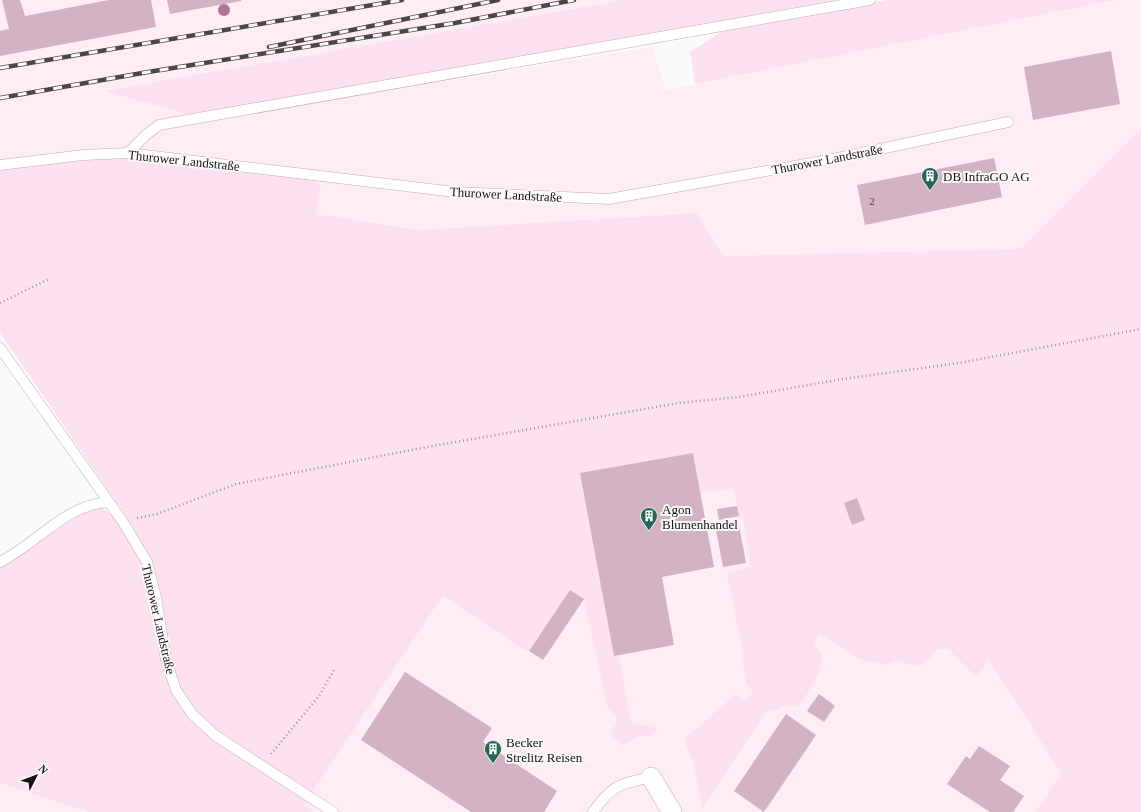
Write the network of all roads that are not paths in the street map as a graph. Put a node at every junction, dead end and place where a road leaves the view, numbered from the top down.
1 (870, 0) edge
2 (1008, 122) dead end
3 (128, 153) junction
4 (0, 165) edge
5 (0, 348) edge
6 (109, 502) junction
7 (0, 562) edge
8 (651, 777) joint
9 (333, 812) edge
10 (593, 812) edge
11 (672, 812) edge

1 - 3 lane
2 - 3 lane, Thurower Landstraße
3 - 4 lane, Thurower Landstraße
5 - 6 lane, Thurower Landstraße
6 - 7 lane
6 - 9 lane, Thurower Landstraße
8 - 10 lane
8 - 11 street

